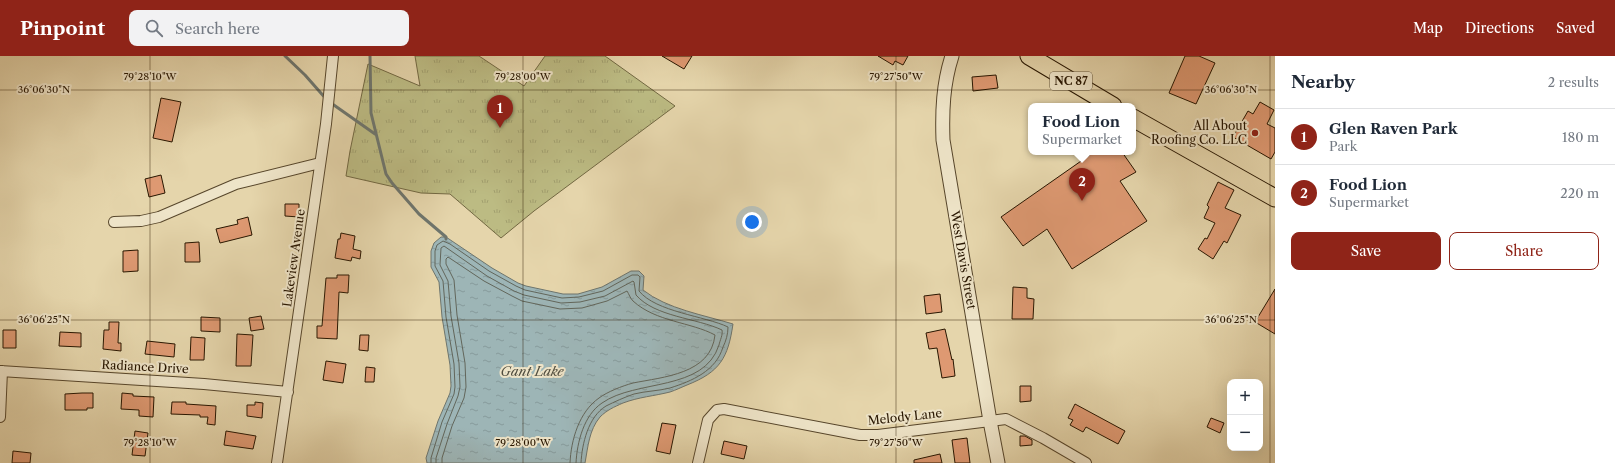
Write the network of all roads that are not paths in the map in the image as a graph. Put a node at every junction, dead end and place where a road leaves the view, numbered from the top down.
1 (333, 56) edge
2 (952, 56) edge
3 (1029, 56) edge
4 (1108, 103) edge
5 (1136, 120) edge
6 (320, 163) junction
7 (1275, 198) edge
8 (114, 222) dead end
9 (1, 371) edge
10 (288, 392) junction
11 (0, 417) edge
12 (990, 421) junction
13 (277, 463) edge
14 (698, 463) edge
15 (998, 463) edge
16 (1086, 463) edge

1 - 6 street, Lakeview Avenue
2 - 12 street, West Davis Street
3 - 4 highway, NC 87
5 - 7 highway
6 - 8 street
6 - 10 street, Lakeview Avenue
9 - 10 street, Radiance Drive
9 - 11 street
10 - 13 street, Lakeview Avenue
12 - 14 street, Melody Lane
12 - 15 street, West Davis Street
12 - 16 street, Melody Lane

